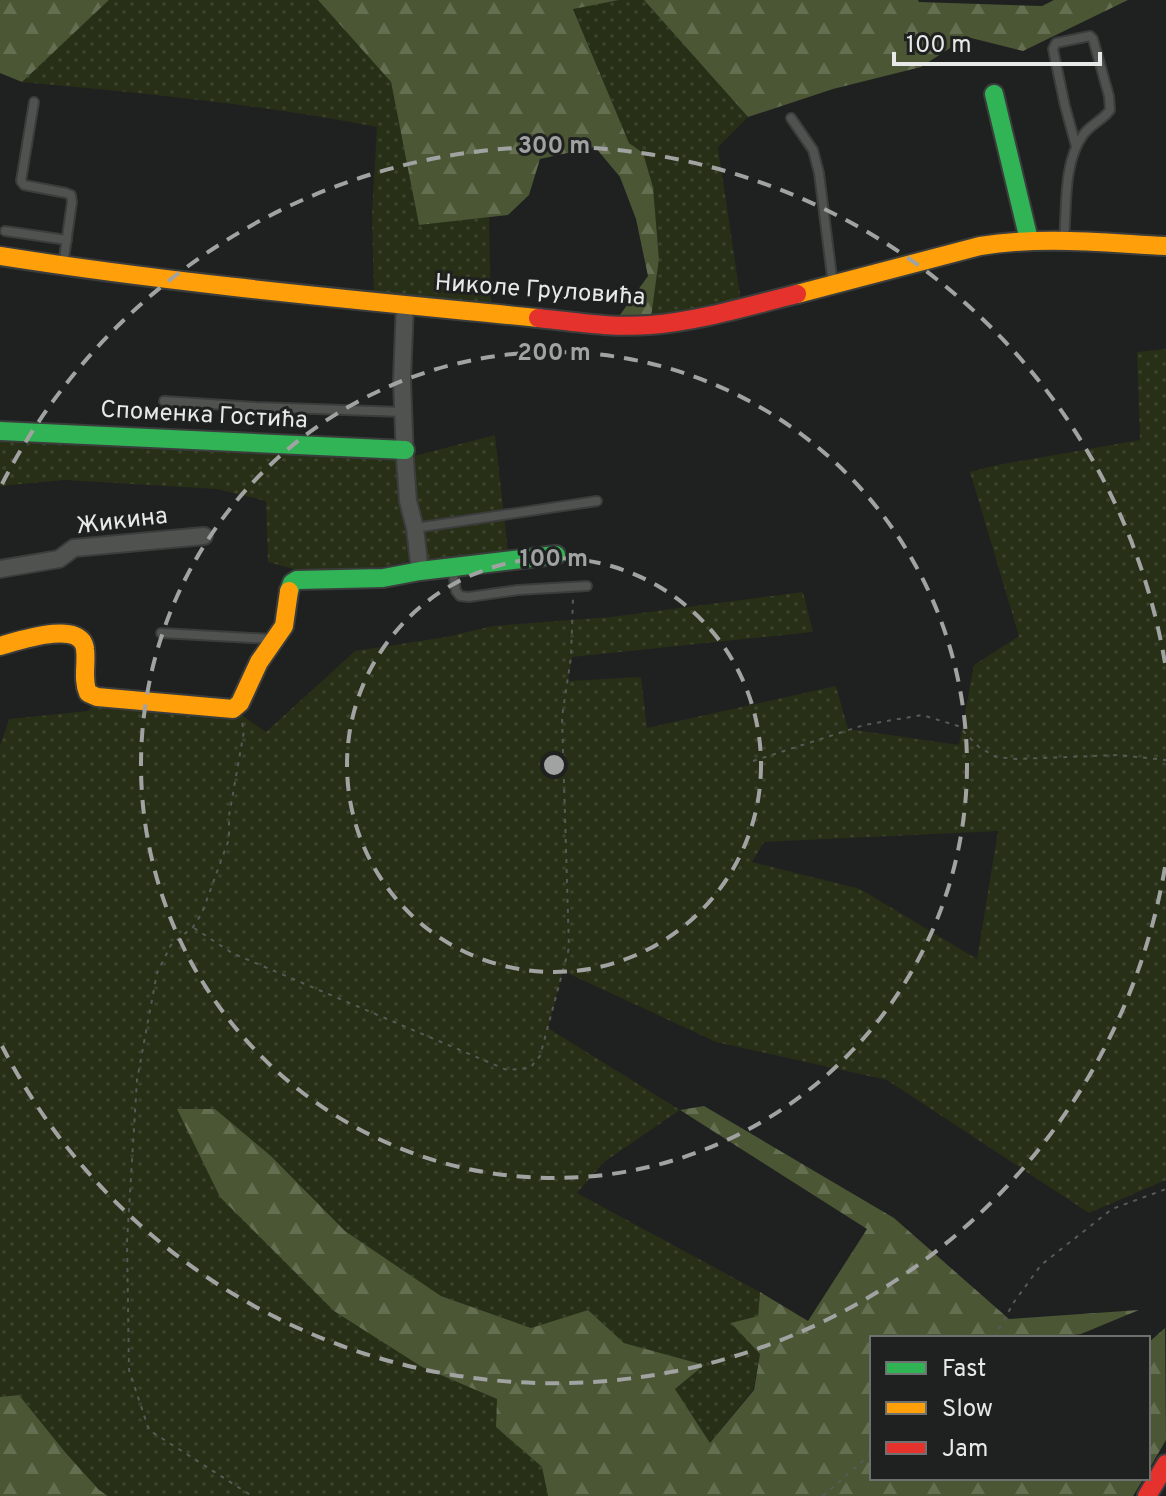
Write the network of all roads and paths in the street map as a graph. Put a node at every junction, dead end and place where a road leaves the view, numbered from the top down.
1 (994, 94) dead end
2 (34, 102) dead end
3 (791, 118) dead end
4 (1076, 146) junction
5 (5, 231) dead end
6 (67, 240) junction
7 (1029, 240) junction
8 (1064, 241) junction
9 (1166, 246) edge
10 (0, 256) edge
11 (63, 266) junction
12 (833, 285) junction
13 (405, 304) junction
14 (164, 401) dead end
15 (403, 412) junction
16 (0, 431) edge
17 (405, 450) junction
18 (597, 501) dead end
19 (415, 528) junction
20 (204, 536) dead end
21 (556, 555) dead end
22 (452, 567) junction
23 (0, 569) edge
24 (420, 571) junction
25 (587, 586) dead end
26 (574, 587) junction
27 (161, 633) dead end
28 (277, 639) junction
29 (0, 646) edge
30 (233, 709) junction
31 (1166, 760) edge
32 (753, 761) dead end
33 (193, 927) junction
34 (1166, 1189) edge
35 (995, 1336) edge
36 (870, 1455) edge
37 (1166, 1464) edge
38 (252, 1496) edge
39 (823, 1496) edge
40 (1147, 1496) edge

1 - 7 main road
2 - 6 lane
3 - 12 lane
4 - 4 lane
4 - 8 lane
5 - 6 lane
6 - 11 lane
7 - 8 main road, Николе Груловића
7 - 12 main road, Николе Груловића
8 - 9 main road, Николе Груловића
10 - 11 main road, Николе Груловића
11 - 13 main road, Николе Груловића
12 - 13 main road, Николе Груловића
13 - 15 street
14 - 15 lane, Споменка Гостића
15 - 17 street
16 - 17 main road, Споменка Гостића
17 - 19 street
18 - 19 lane
19 - 24 street
20 - 23 street, Жикина
21 - 22 main road
22 - 24 main road
22 - 26 lane
24 - 28 main road
25 - 26 lane
26 - 33 path
27 - 28 lane
28 - 30 main road
29 - 30 main road
30 - 33 path
31 - 32 path
33 - 38 path
34 - 35 path
36 - 39 path
37 - 40 main road

